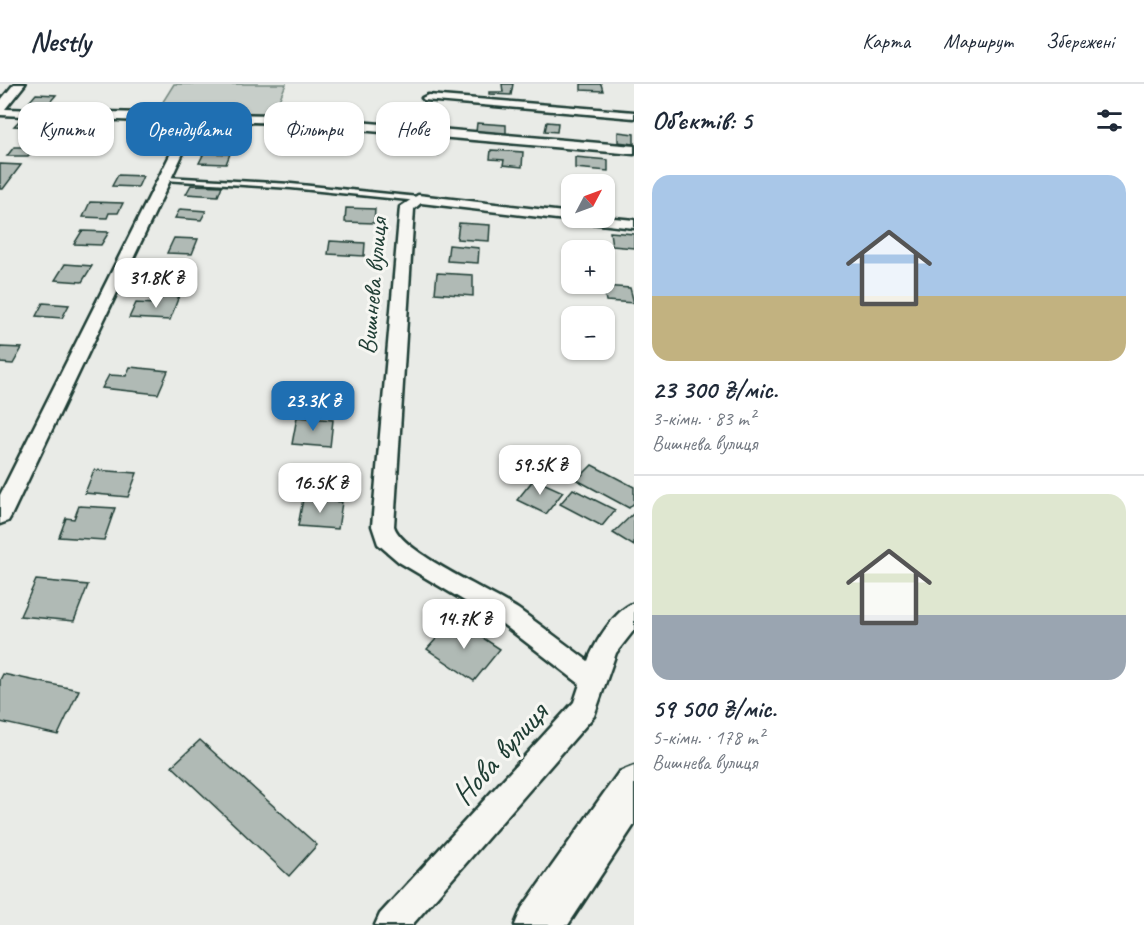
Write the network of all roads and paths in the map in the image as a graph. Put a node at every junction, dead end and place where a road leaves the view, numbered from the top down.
1 (20, 84) edge
2 (428, 98) dead end
3 (0, 110) edge
4 (634, 115) edge
5 (126, 116) edge
6 (252, 119) edge
7 (634, 150) edge
8 (176, 156) edge
9 (166, 179) junction
10 (418, 199) junction
11 (561, 216) edge
12 (615, 223) edge
13 (634, 225) edge
14 (0, 516) edge
15 (634, 613) edge
16 (593, 679) junction
17 (634, 787) edge
18 (391, 925) edge
19 (539, 925) edge

1 - 3 street
2 - 4 street
3 - 5 street
6 - 7 street
8 - 9 street
9 - 10 lane
9 - 14 street
10 - 11 street, Вишнева вулиця
10 - 16 street, Вишнева вулиця
12 - 13 street, Вишнева вулиця
15 - 16 street, Нова вулиця
16 - 18 street, Нова вулиця
17 - 19 main road

